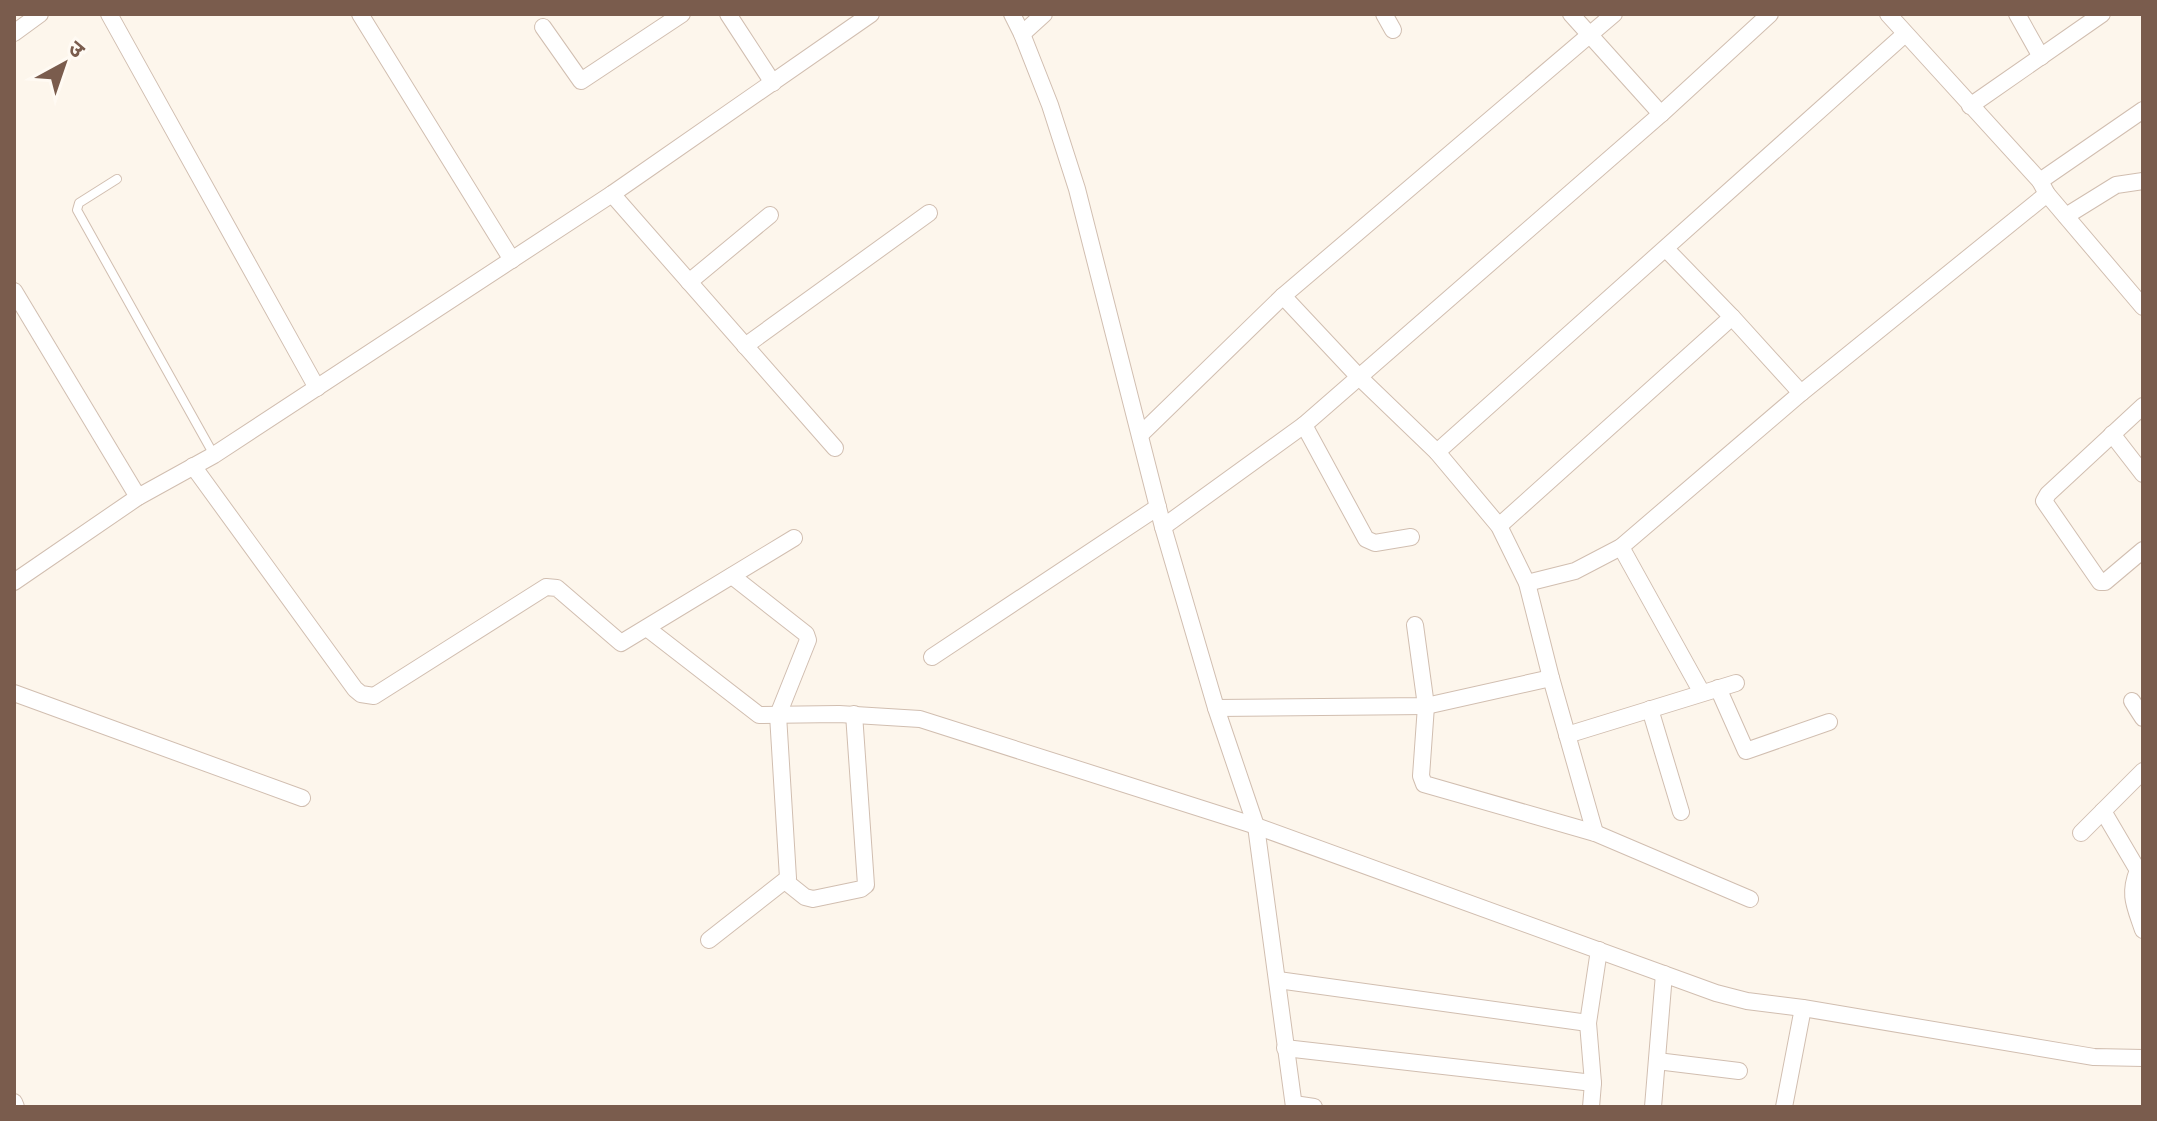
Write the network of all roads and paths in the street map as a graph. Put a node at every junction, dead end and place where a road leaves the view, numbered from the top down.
1 (40, 14) edge
2 (109, 14) edge
3 (360, 14) edge
4 (682, 14) edge
5 (728, 14) edge
6 (871, 14) edge
7 (1012, 14) edge
8 (1044, 14) edge
9 (1384, 14) edge
10 (1571, 14) edge
11 (1614, 14) edge
12 (1770, 14) edge
13 (1888, 14) edge
14 (2017, 14) edge
15 (2102, 14) edge
16 (543, 27) dead end
17 (1393, 30) dead end
18 (14, 33) edge
19 (1022, 34) junction
20 (1905, 34) junction
21 (1590, 35) junction
22 (2041, 57) junction
23 (773, 83) junction
24 (1970, 106) junction
25 (2143, 110) edge
26 (1661, 114) junction
27 (117, 179) dead end
28 (2143, 181) edge
29 (2044, 188) junction
30 (612, 194) junction
31 (929, 213) dead end
32 (770, 215) dead end
33 (2066, 216) junction
34 (1666, 249) junction
35 (512, 260) junction
36 (689, 282) junction
37 (14, 291) edge
38 (1283, 296) junction
39 (2143, 307) edge
40 (1732, 317) junction
41 (745, 346) junction
42 (1358, 376) junction
43 (317, 388) junction
44 (1801, 393) junction
45 (2143, 406) edge
46 (1304, 425) junction
47 (2112, 434) junction
48 (1140, 435) junction
49 (835, 448) dead end
50 (1437, 452) junction
51 (214, 455) junction
52 (193, 466) junction
53 (2143, 474) edge
54 (138, 497) junction
55 (1158, 507) junction
56 (1499, 526) junction
57 (1163, 527) junction
58 (1411, 537) dead end
59 (794, 538) dead end
60 (1621, 547) junction
61 (2143, 550) edge
62 (732, 576) junction
63 (14, 582) edge
64 (1527, 583) junction
65 (1415, 625) dead end
66 (648, 629) junction
67 (932, 657) dead end
68 (1551, 678) junction
69 (1736, 683) dead end
70 (1710, 690) junction
71 (14, 693) edge
72 (2132, 701) dead end
73 (1426, 706) junction
74 (1216, 708) junction
75 (1650, 709) junction
76 (854, 714) junction
77 (778, 715) junction
78 (2143, 718) edge
79 (1829, 722) dead end
80 (1567, 735) junction
81 (2143, 771) edge
82 (302, 798) dead end
83 (2103, 811) junction
84 (1681, 812) dead end
85 (1256, 826) junction
86 (1595, 833) junction
87 (2081, 833) dead end
88 (2140, 875) edge
89 (785, 881) junction
90 (1750, 899) dead end
91 (2143, 930) edge
92 (709, 940) dead end
93 (1599, 950) junction
94 (1664, 974) junction
95 (1278, 980) junction
96 (1803, 1008) junction
97 (1588, 1023) junction
98 (1285, 1048) junction
99 (2143, 1058) edge
100 (1657, 1061) junction
101 (1739, 1071) dead end
102 (1593, 1083) junction
103 (1294, 1105) edge
104 (1314, 1107) edge
105 (1591, 1107) edge
106 (1653, 1107) edge
107 (1784, 1107) edge

1 - 18 street
2 - 43 street
3 - 35 street
4 - 16 street
5 - 23 street
6 - 23 street
7 - 19 street
8 - 19 street
9 - 17 street
10 - 21 street
11 - 21 street
12 - 26 street
13 - 20 street
14 - 22 street
15 - 22 street
19 - 48 street
20 - 24 street
20 - 34 street
21 - 26 street
21 - 38 street
22 - 24 street
23 - 30 street
24 - 29 street
25 - 29 street
26 - 42 street
27 - 51 lane
28 - 33 street
29 - 33 street
29 - 44 street
30 - 35 street
30 - 36 street
31 - 41 street
32 - 36 street
33 - 39 street
34 - 40 street
34 - 50 street
35 - 43 street
36 - 41 street
37 - 54 street
38 - 42 street
38 - 48 street
40 - 44 street
40 - 56 street
41 - 49 street
42 - 46 street
42 - 50 street
43 - 51 street
44 - 60 street
45 - 47 street
46 - 57 street
46 - 58 street
47 - 53 street
47 - 61 street
48 - 55 street
50 - 56 street
51 - 52 street
52 - 54 street
52 - 66 street
54 - 63 street
55 - 57 street
55 - 67 street
56 - 64 street
57 - 74 street
59 - 62 street
60 - 64 street
60 - 70 street
62 - 66 street
62 - 77 street
64 - 68 street
65 - 73 street
66 - 77 street
68 - 73 street
68 - 80 street
69 - 70 street
70 - 75 street
70 - 79 street
71 - 82 street
72 - 78 street
73 - 74 street
73 - 86 street
74 - 85 street
75 - 80 street
75 - 84 street
76 - 77 street
76 - 85 street
76 - 89 street
77 - 89 street
80 - 86 street
81 - 83 street
83 - 87 street
83 - 88 street
85 - 93 street
85 - 95 street
86 - 90 street
88 - 91 street
89 - 92 street
93 - 94 street
93 - 97 street
94 - 96 street
94 - 100 street
95 - 97 street
95 - 98 street
96 - 99 street
96 - 107 street
97 - 102 street
98 - 102 street
98 - 103 street
100 - 101 street
100 - 106 street
102 - 105 street
103 - 104 street

